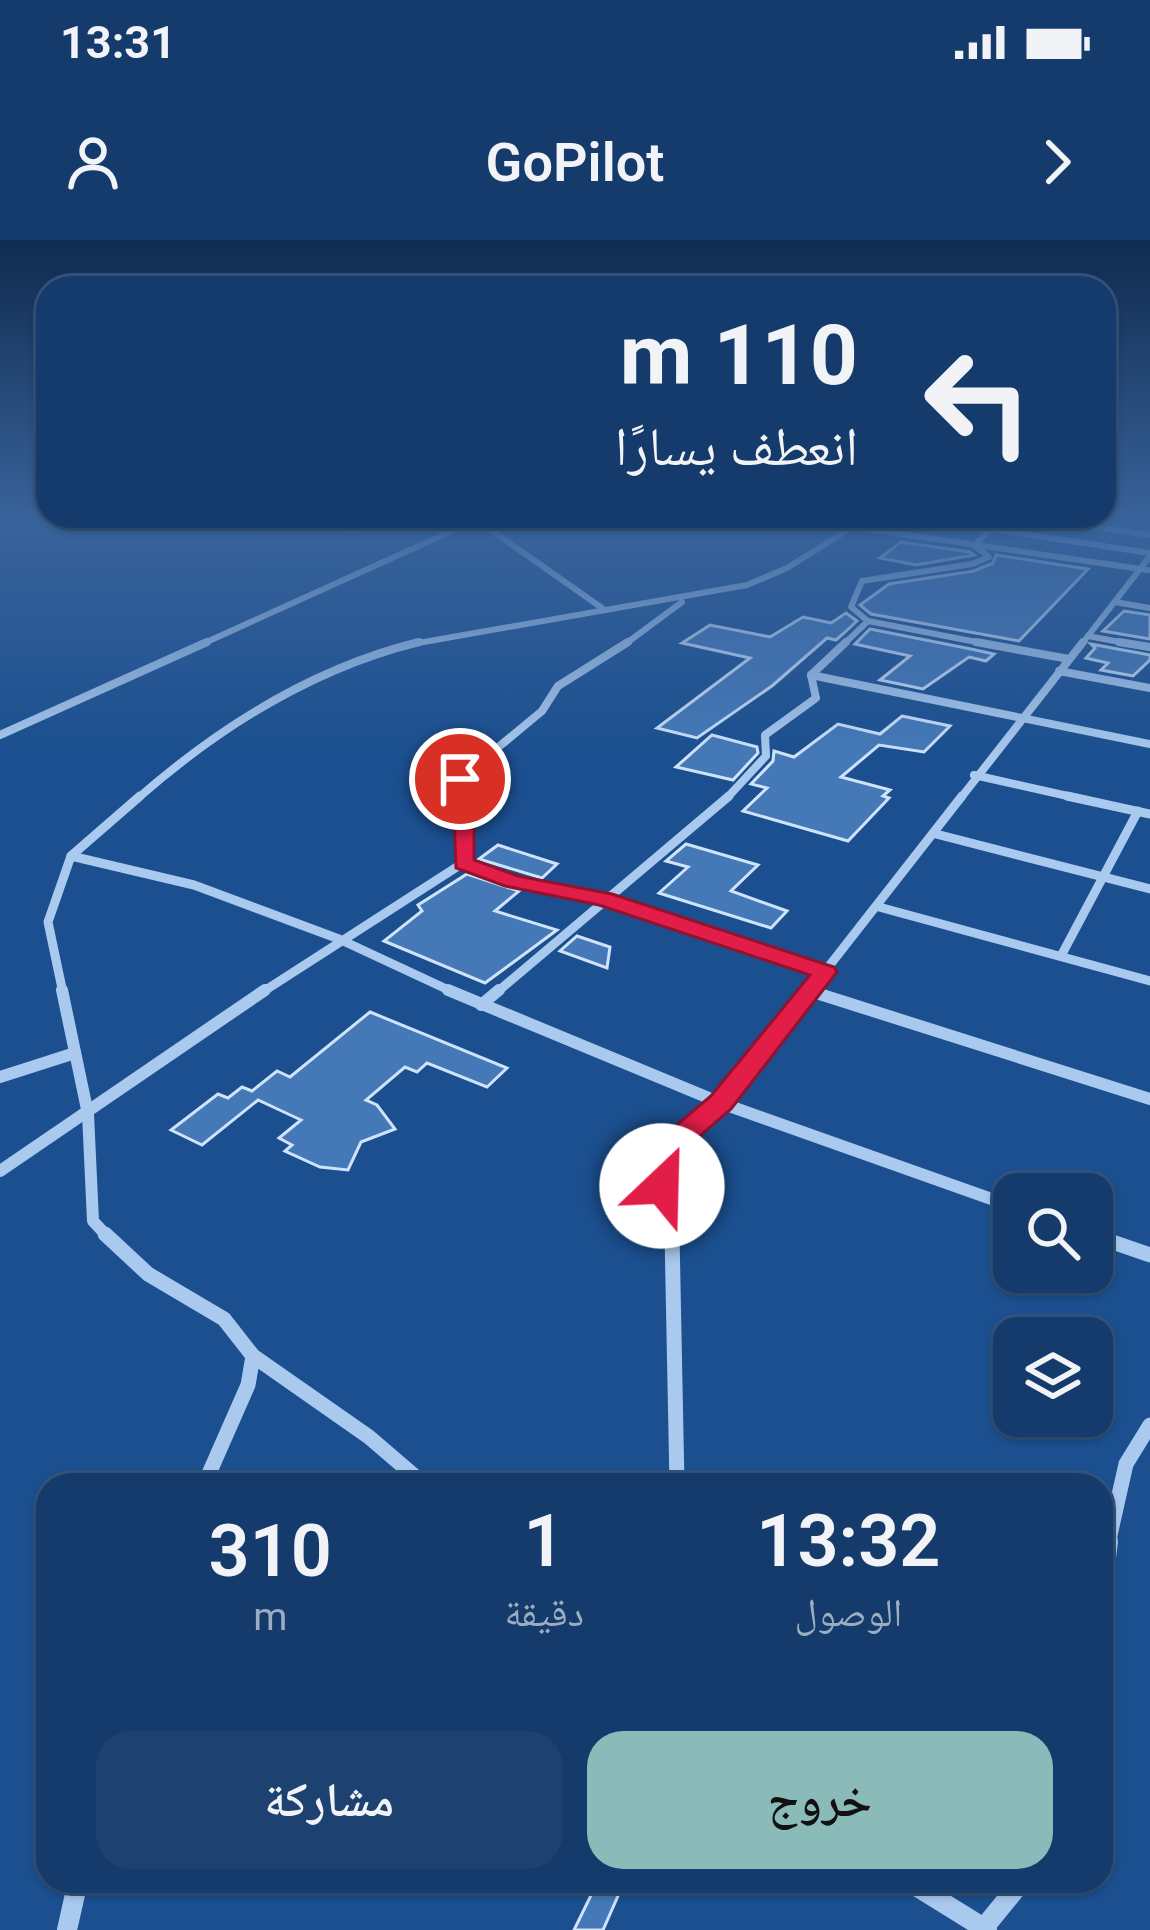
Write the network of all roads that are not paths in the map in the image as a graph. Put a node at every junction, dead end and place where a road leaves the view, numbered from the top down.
1 (299, 600) edge
2 (590, 600) edge
3 (672, 600) edge
4 (685, 600) edge
5 (854, 600) edge
6 (1115, 602) joint
7 (602, 608) junction
8 (1150, 608) edge
9 (868, 622) junction
10 (1088, 636) junction
11 (1150, 647) edge
12 (1069, 659) junction
13 (1059, 671) junction
14 (811, 675) junction
15 (1150, 688) edge
16 (1024, 716) junction
17 (0, 735) edge
18 (1150, 744) edge
19 (974, 775) junction
20 (1144, 812) edge
21 (936, 833) junction
22 (71, 856) junction
23 (463, 863) junction
24 (1102, 877) junction
25 (1150, 889) edge
26 (604, 899) junction
27 (878, 907) junction
28 (339, 939) junction
29 (1061, 956) junction
30 (825, 972) junction
31 (1150, 981) edge
32 (810, 991) junction
33 (481, 1005) junction
34 (75, 1053) junction
35 (0, 1077) edge
36 (1150, 1099) edge
37 (721, 1102) junction
38 (88, 1114) junction
39 (0, 1171) edge
40 (993, 1199) edge
41 (1113, 1243) edge
42 (1150, 1256) edge
43 (253, 1356) junction
44 (1150, 1425) edge
45 (209, 1473) edge
46 (411, 1473) edge
47 (675, 1473) edge
48 (1113, 1512) edge
49 (75, 1893) edge
50 (927, 1893) edge
51 (1012, 1893) edge
52 (984, 1929) edge
53 (67, 1930) edge

1 - 17 street
2 - 7 street
3 - 7 street
4 - 23 street
5 - 9 street
6 - 8 street
6 - 10 street
7 - 22 street
9 - 12 street
9 - 14 street
10 - 11 street
10 - 12 street
12 - 13 street
13 - 15 street
13 - 16 street
14 - 16 street
14 - 26 street
16 - 18 street
16 - 19 street
19 - 20 street
19 - 21 street
20 - 24 street
21 - 24 street
21 - 27 street
22 - 28 street
22 - 34 street
23 - 26 street
23 - 28 street
24 - 25 street
24 - 29 street
26 - 30 street
26 - 33 street
27 - 29 street
27 - 30 street
28 - 33 street
28 - 38 street
29 - 31 street
30 - 32 street
32 - 36 street
32 - 37 street
33 - 37 street
34 - 35 street
34 - 38 street
37 - 40 street
37 - 47 street
38 - 39 street
38 - 43 street
41 - 42 street
43 - 45 street
43 - 46 street
44 - 48 street
49 - 53 street
50 - 52 street
51 - 52 street

